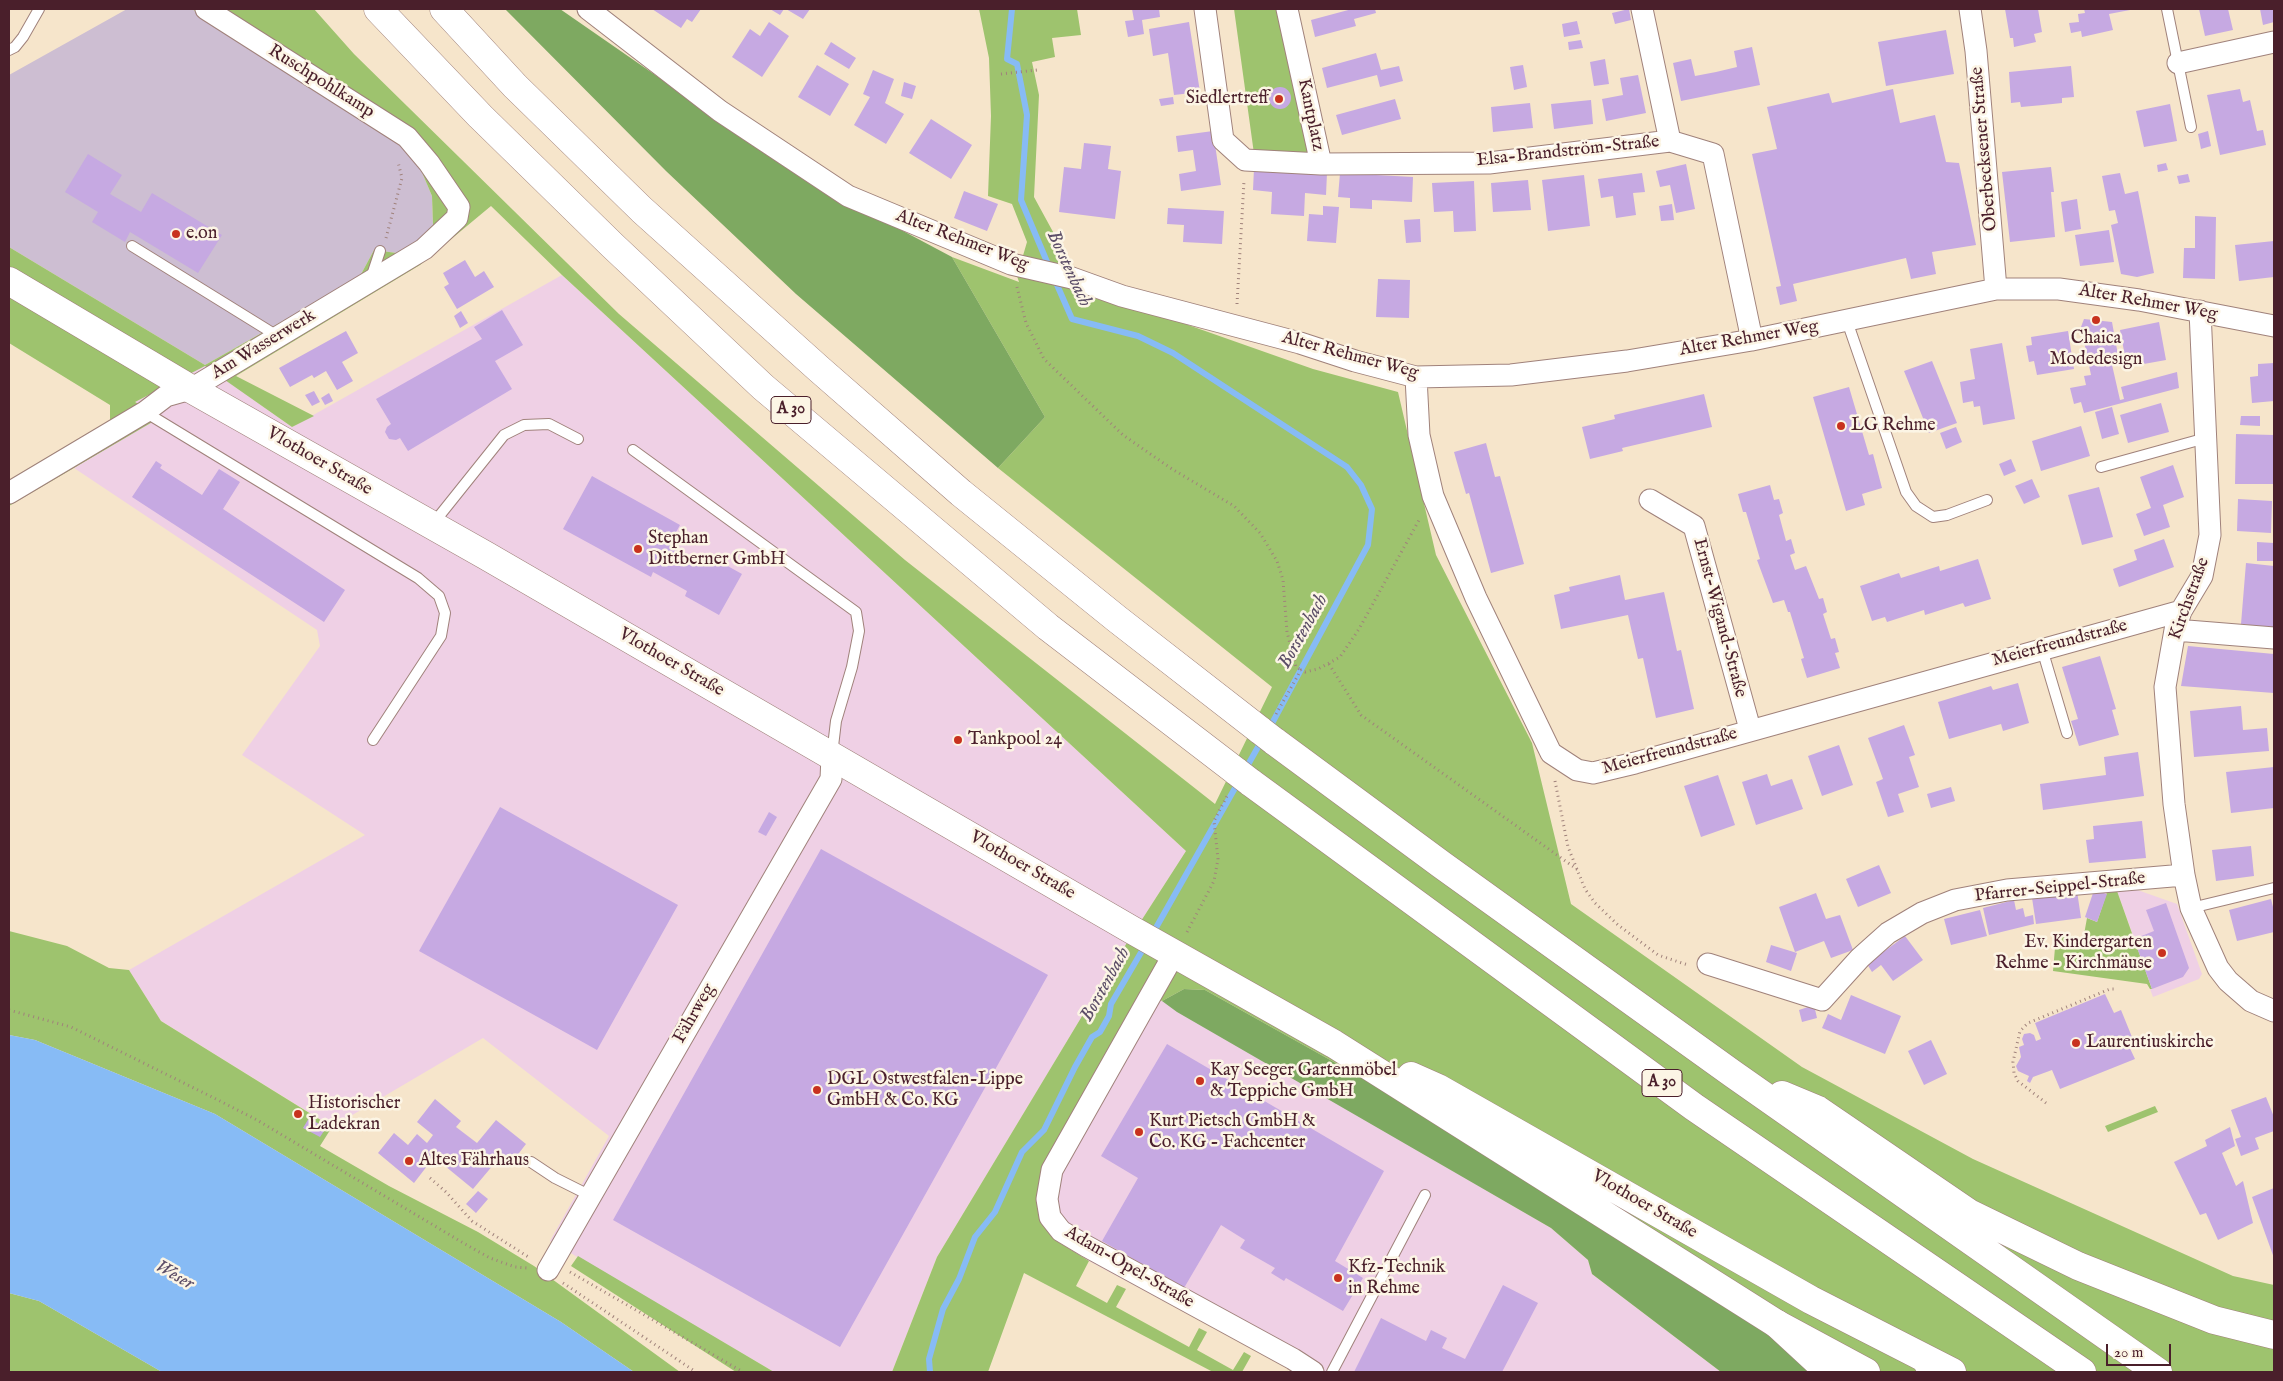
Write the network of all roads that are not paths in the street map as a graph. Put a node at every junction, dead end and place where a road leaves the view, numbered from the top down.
1 (39, 9) edge
2 (206, 9) edge
3 (378, 9) edge
4 (444, 9) edge
5 (588, 9) edge
6 (1205, 9) edge
7 (1287, 9) edge
8 (1642, 9) edge
9 (1970, 9) edge
10 (2167, 9) edge
11 (2274, 42) edge
12 (9, 50) edge
13 (2178, 63) junction
14 (2191, 128) dead end
15 (1670, 141) junction
16 (429, 164) joint
17 (1321, 164) junction
18 (132, 246) dead end
19 (380, 251) road end
20 (9, 281) edge
21 (370, 282) junction
22 (1996, 289) junction
23 (2200, 312) junction
24 (1847, 321) junction
25 (2274, 326) edge
26 (279, 337) junction
27 (1752, 340) junction
28 (1416, 377) junction
29 (191, 390) junction
30 (145, 412) junction
31 (2206, 438) junction
32 (578, 439) dead end
33 (633, 450) dead end
34 (2102, 467) dead end
35 (9, 493) edge
36 (1650, 500) dead end
37 (1987, 500) dead end
38 (432, 526) junction
39 (2178, 620) junction
40 (2274, 638) edge
41 (2042, 649) junction
42 (1750, 729) junction
43 (2067, 733) dead end
44 (373, 740) dead end
45 (832, 756) junction
46 (2184, 875) junction
47 (2274, 888) edge
48 (2191, 908) junction
49 (1174, 954) junction
50 (1708, 964) road end
51 (2274, 1011) edge
52 (1334, 1044) junction
53 (1733, 1074) junction
54 (531, 1162) dead end
55 (1424, 1194) dead end
56 (591, 1196) junction
57 (548, 1270) road end
58 (1777, 1324) junction
59 (2274, 1335) edge
60 (1929, 1366) edge
61 (1313, 1372) edge
62 (1332, 1372) edge
63 (1829, 1372) edge
64 (1866, 1372) edge
65 (1952, 1372) edge
66 (2082, 1372) edge
67 (2158, 1372) edge

1 - 12 lane
2 - 16 street, Ruschpohlkamp
3 - 66 main road, A 30
4 - 53 main road, A 30
5 - 28 street, Alter Rehmer Weg
6 - 17 street, Kantplatz
7 - 17 street, Kantplatz
8 - 15 street
9 - 22 street, Oberbecksener Straße
10 - 13 lane
11 - 13 street
13 - 14 lane
15 - 17 street, Elsa-Brandström-Straße
15 - 27 street, Elsa-Brandström-Straße
16 - 21 street, Am Wasserwerk
18 - 26 lane
19 - 21 lane
20 - 29 main road, Vlothoer Straße
21 - 26 street, Am Wasserwerk
22 - 23 street, Alter Rehmer Weg
22 - 24 street, Alter Rehmer Weg
23 - 25 street, Alter Rehmer Weg
23 - 31 street, Kirchstraße
24 - 27 street, Alter Rehmer Weg
24 - 37 lane
26 - 29 street, Am Wasserwerk
27 - 28 street, Alter Rehmer Weg
28 - 42 street, Meierfreundstraße
29 - 30 street, Am Wasserwerk
29 - 38 main road, Vlothoer Straße
30 - 35 street, Am Wasserwerk
30 - 44 lane
31 - 34 lane
31 - 39 street, Kirchstraße
32 - 38 lane
33 - 45 lane
36 - 42 street, Ernst-Wigand-Straße
38 - 45 main road, Vlothoer Straße
39 - 40 street, Meierfreundstraße
39 - 41 street, Meierfreundstraße
39 - 46 street, Kirchstraße
41 - 42 street, Meierfreundstraße
41 - 43 lane
45 - 49 main road, Vlothoer Straße
45 - 56 street, Fährweg
46 - 48 street, Kirchstraße
46 - 50 street, Pfarrer-Seippel-Straße
47 - 48 lane
48 - 51 street, Kirchstraße
49 - 52 main road, Vlothoer Straße
49 - 61 street, Adam-Opel-Straße
52 - 58 main road, Vlothoer Straße
52 - 60 main road, Vlothoer Straße
53 - 59 main road
53 - 67 main road, A 30
54 - 56 lane
55 - 62 lane
56 - 57 street, Fährweg
58 - 63 main road
58 - 64 main road, Vlothoer Straße
60 - 65 main road, Vlothoer Straße

